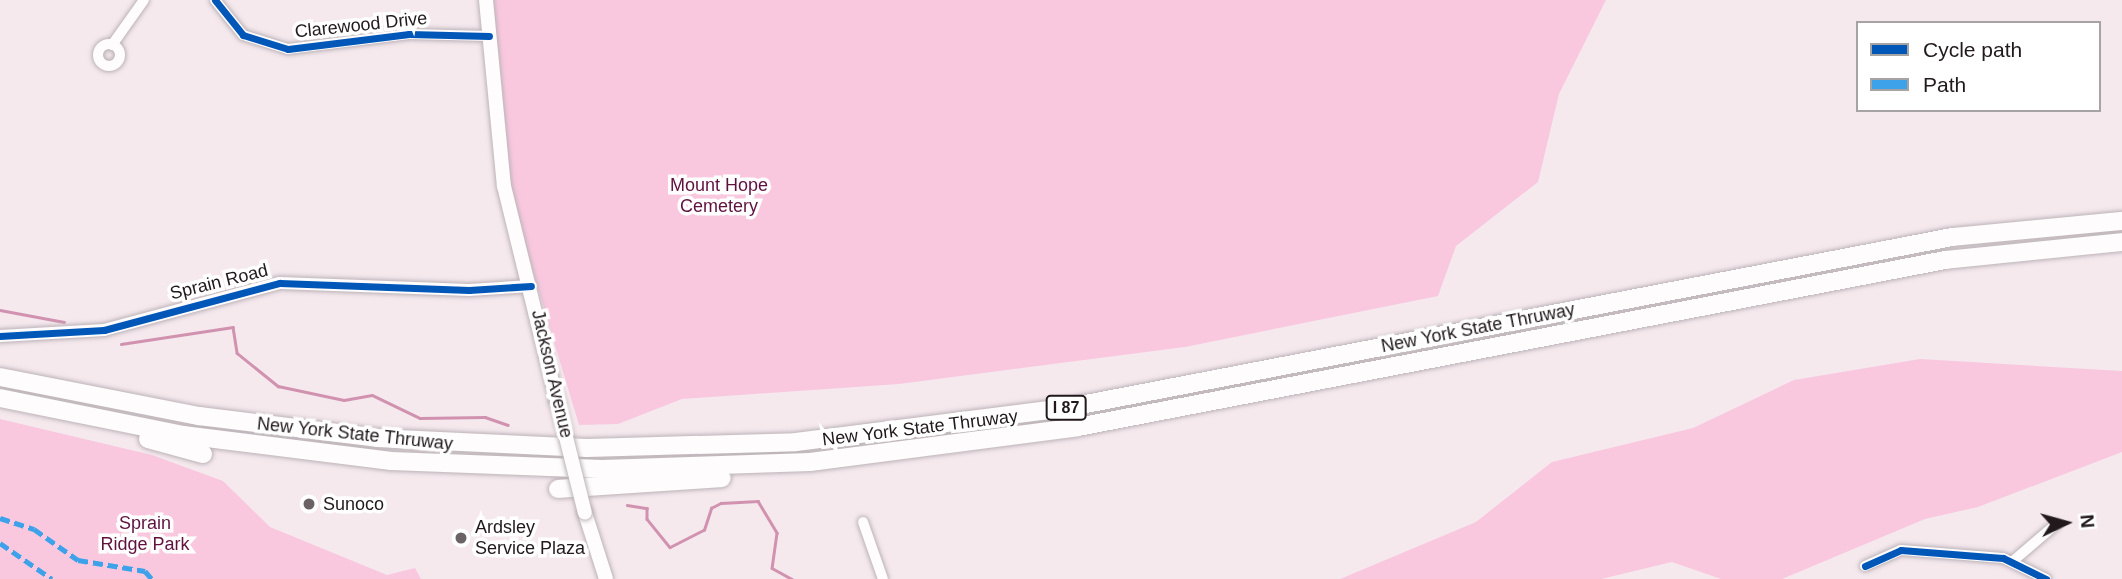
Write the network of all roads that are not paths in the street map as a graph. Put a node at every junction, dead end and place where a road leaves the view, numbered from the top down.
1 (144, 0) edge
2 (215, 0) edge
3 (486, 0) edge
4 (489, 36) junction
5 (112, 45) dead end
6 (2122, 221) edge
7 (2122, 242) edge
8 (531, 286) junction
9 (0, 336) edge
10 (0, 377) edge
11 (0, 398) edge
12 (33, 406) junction
13 (203, 454) dead end
14 (840, 459) junction
15 (558, 489) dead end
16 (863, 522) dead end
17 (2055, 525) dead end
18 (2013, 561) junction
19 (1864, 566) dead end
20 (606, 579) edge
21 (883, 579) edge
22 (2046, 579) edge

1 - 5 street
2 - 4 street, Clarewood Drive
3 - 4 main road, Jackson Avenue
4 - 8 main road, Jackson Avenue
6 - 10 highway, New York State Thruway / I 87
7 - 14 highway, New York State Thruway / I 87
8 - 9 street, Sprain Road
8 - 20 main road, Jackson Avenue, bridge
11 - 12 highway, New York State Thruway / I 87
12 - 13 highway
12 - 14 highway, New York State Thruway / I 87
14 - 15 highway
16 - 21 street
17 - 18 street
18 - 19 street
18 - 22 street

